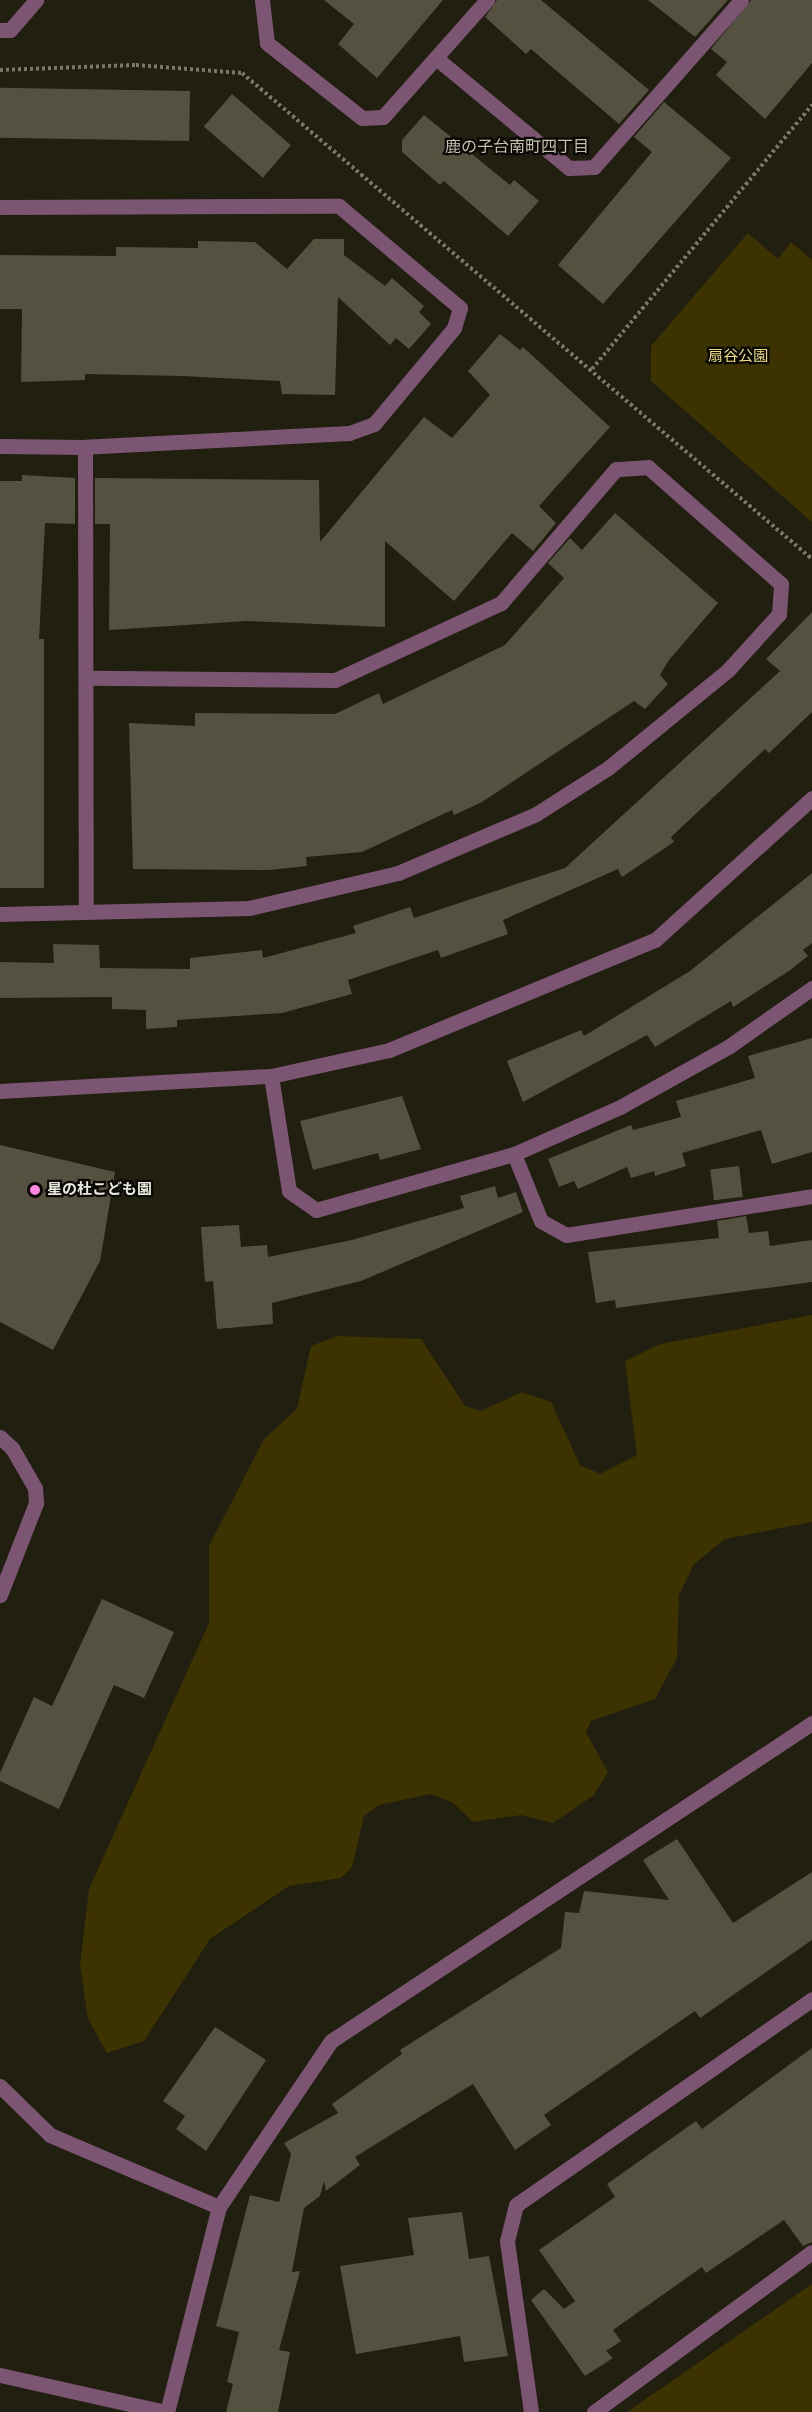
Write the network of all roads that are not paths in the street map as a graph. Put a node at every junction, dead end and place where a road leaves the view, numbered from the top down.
1 (36, 0) edge
2 (262, 0) edge
3 (487, 0) edge
4 (741, 0) edge
5 (0, 30) edge
6 (436, 58) junction
7 (0, 207) edge
8 (0, 446) edge
9 (85, 447) junction
10 (88, 678) junction
11 (812, 798) edge
12 (86, 911) junction
13 (0, 914) edge
14 (812, 988) edge
15 (272, 1076) junction
16 (0, 1091) edge
17 (514, 1154) junction
18 (812, 1196) edge
19 (0, 1437) edge
20 (0, 1594) edge
21 (812, 1723) edge
22 (812, 1999) edge
23 (0, 2086) edge
24 (219, 2207) junction
25 (812, 2252) edge
26 (0, 2375) edge
27 (166, 2412) edge
28 (531, 2412) edge
29 (594, 2412) edge

1 - 5 street
2 - 6 street
3 - 6 street
4 - 6 street
7 - 9 street
8 - 9 street
9 - 10 street
10 - 12 street
10 - 12 street
11 - 15 street
12 - 13 street
14 - 17 street
15 - 16 street
15 - 17 street
17 - 18 street
19 - 20 street
21 - 24 street
22 - 28 street
23 - 24 street
24 - 27 street
25 - 29 street
26 - 27 street

